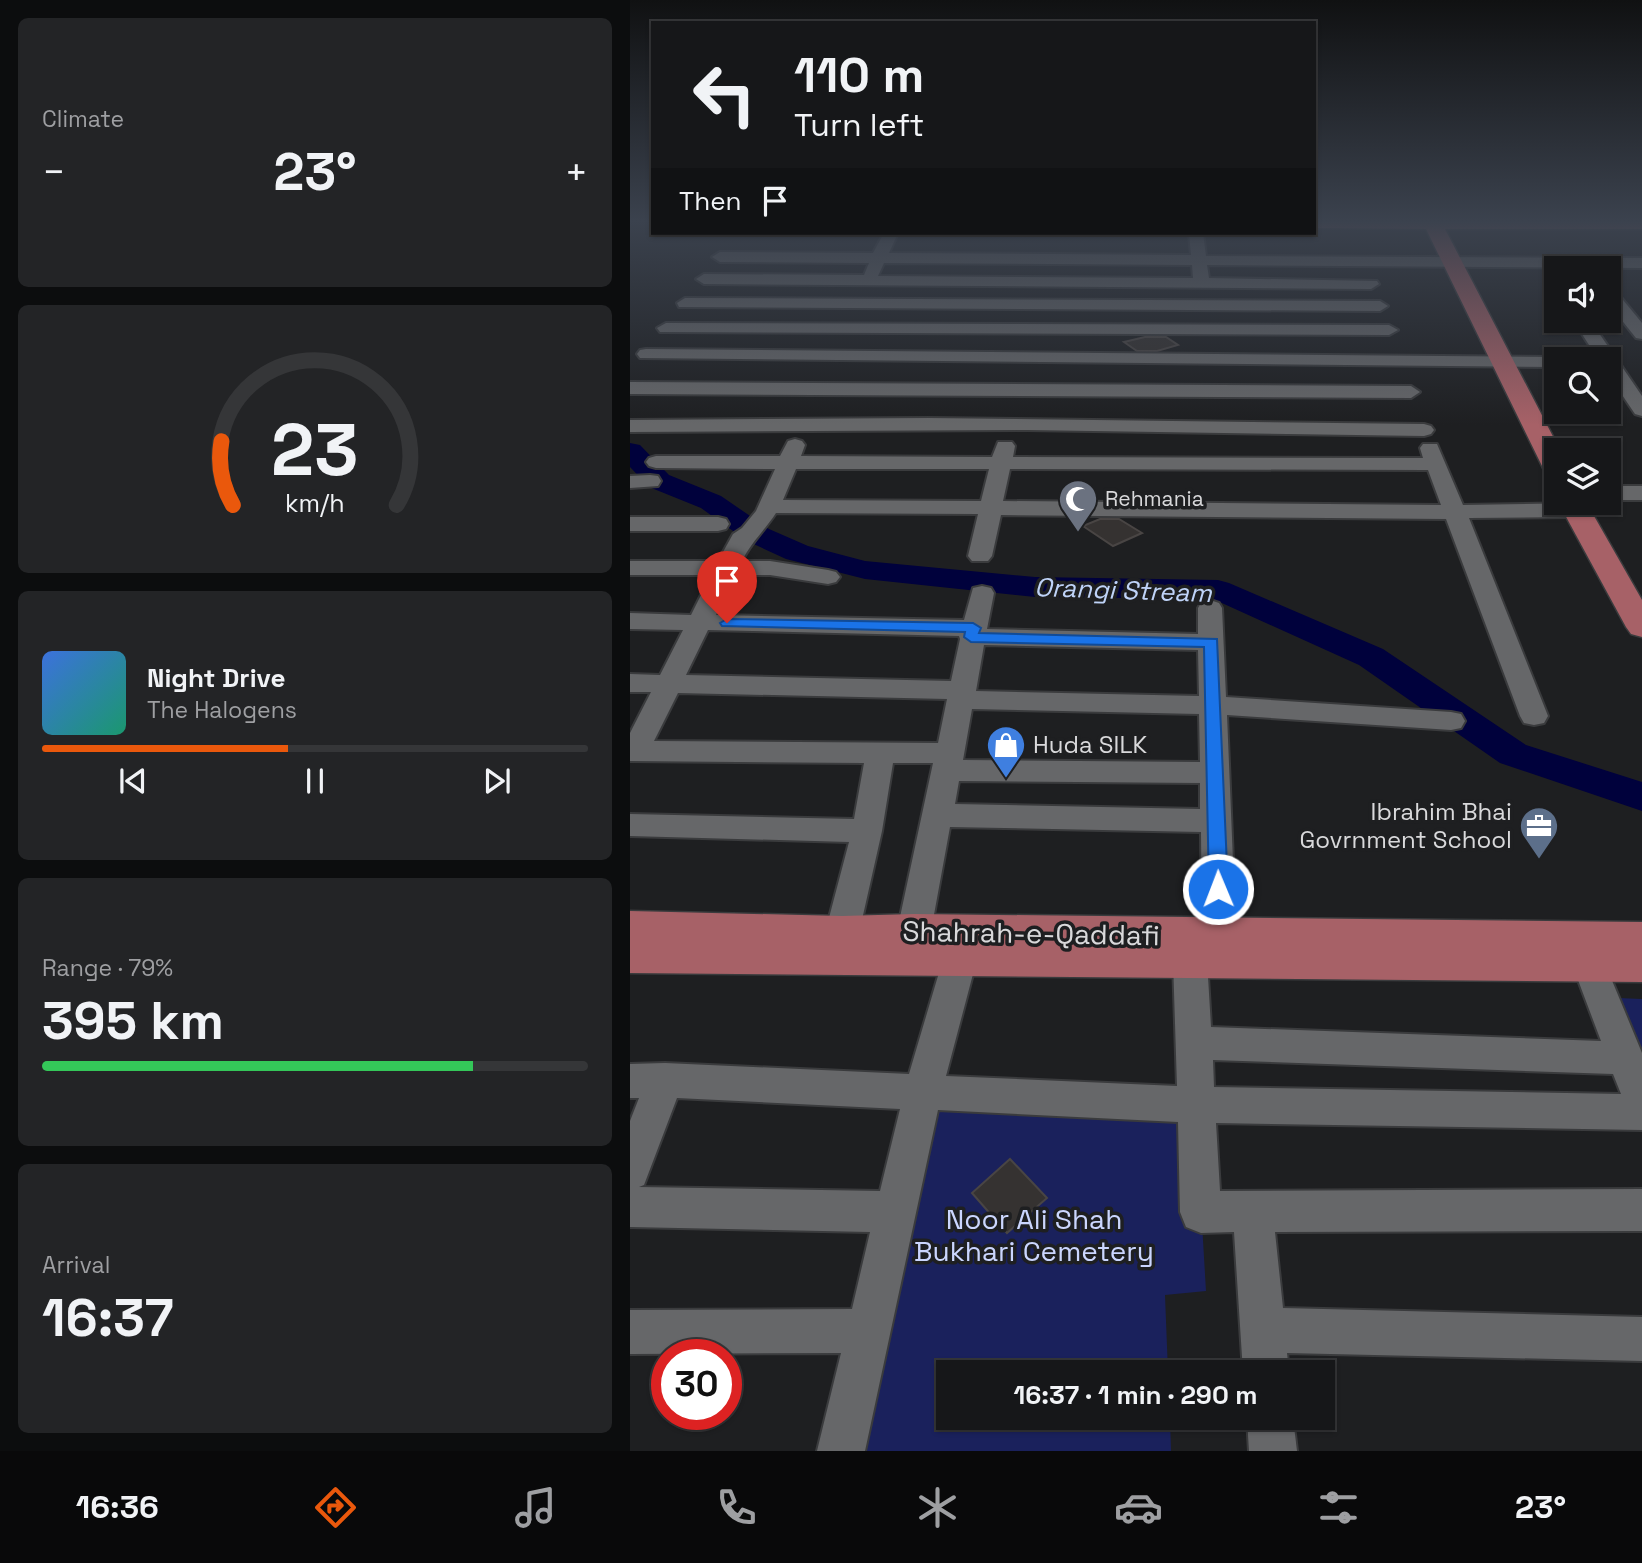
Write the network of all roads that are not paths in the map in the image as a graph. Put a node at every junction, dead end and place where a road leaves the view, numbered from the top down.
1 (696, 290) edge
2 (864, 290) edge
3 (1033, 290) edge
4 (1203, 290) edge
5 (1373, 290) edge
6 (1465, 290) edge
7 (1621, 301) edge
8 (685, 303) junction
9 (858, 303) junction
10 (1030, 304) junction
11 (1204, 305) junction
12 (1380, 306) junction
13 (666, 328) junction
14 (846, 328) junction
15 (1025, 329) junction
16 (1206, 329) junction
17 (1389, 330) junction
18 (1590, 333) edge
19 (1642, 337) edge
20 (1594, 339) junction
21 (1600, 347) edge
22 (833, 356) junction
23 (1020, 357) junction
24 (1209, 359) junction
25 (1401, 360) junction
26 (1501, 361) junction
27 (1544, 362) edge
28 (1621, 362) edge
29 (1632, 362) dead end
30 (1621, 373) edge
31 (1634, 385) edge
32 (630, 388) edge
33 (820, 388) junction
34 (1015, 389) junction
35 (1213, 392) junction
36 (1411, 392) junction
37 (1642, 410) edge
38 (805, 423) junction
39 (1009, 425) junction
40 (1216, 425) junction
41 (630, 426) edge
42 (1424, 430) junction
43 (1544, 445) edge
44 (789, 461) junction
45 (1001, 462) junction
46 (1220, 463) junction
47 (1436, 464) junction
48 (645, 475) edge
49 (1621, 493) edge
50 (1642, 493) edge
51 (770, 503) junction
52 (1544, 507) edge
53 (991, 508) junction
54 (1225, 510) junction
55 (1453, 512) junction
56 (1579, 515) edge
57 (630, 524) edge
58 (718, 524) dead end
59 (980, 556) dead end
60 (630, 568) edge
61 (727, 568) junction
62 (828, 577) dead end
63 (982, 593) dead end
64 (1210, 608) dead end
65 (630, 621) edge
66 (699, 623) junction
67 (1642, 627) edge
68 (972, 632) junction
69 (1211, 642) junction
70 (630, 683) edge
71 (669, 683) junction
72 (962, 695) junction
73 (1213, 705) junction
74 (1534, 716) dead end
75 (1451, 722) dead end
76 (633, 751) edge
77 (880, 751) junction
78 (949, 761) junction
79 (1215, 773) junction
80 (937, 815) junction
81 (1217, 821) junction
82 (630, 825) edge
83 (867, 831) junction
84 (630, 929) edge
85 (914, 931) junction
86 (842, 933) junction
87 (1642, 939) edge
88 (1205, 947) junction
89 (630, 955) edge
90 (960, 959) junction
91 (1589, 964) junction
92 (1642, 964) edge
93 (1192, 1043) junction
94 (1625, 1058) junction
95 (648, 1080) edge
96 (923, 1092) junction
97 (1642, 1100) edge
98 (1195, 1105) junction
99 (1642, 1112) edge
100 (630, 1171) edge
101 (630, 1207) edge
102 (1642, 1210) edge
103 (895, 1212) junction
104 (1253, 1213) junction
105 (868, 1331) junction
106 (630, 1332) edge
107 (1642, 1339) edge
108 (1265, 1351) edge
109 (1271, 1430) edge
110 (841, 1451) edge
111 (1273, 1451) edge

1 - 8 street
2 - 9 street
3 - 10 street
4 - 11 street
5 - 12 street
6 - 26 main road
7 - 19 street
8 - 9 street
8 - 13 street
9 - 10 street
9 - 14 street
10 - 11 street
10 - 15 street
11 - 12 street
11 - 16 street
12 - 17 street
13 - 14 street
13 - 22 street
14 - 15 street
14 - 22 street
15 - 16 street
15 - 23 street
16 - 17 street
16 - 24 street
17 - 25 street
18 - 20 street
19 - 20 street
20 - 21 street
22 - 23 street
22 - 33 street
23 - 24 street
23 - 34 street
24 - 25 street
24 - 35 street
25 - 26 street
25 - 36 street
26 - 27 street
26 - 43 main road
28 - 29 street
30 - 31 street
31 - 37 street
32 - 33 street
33 - 34 street
33 - 38 street
34 - 35 street
34 - 39 street
35 - 36 street
35 - 40 street
36 - 42 street
38 - 39 street
38 - 41 street
38 - 44 street
39 - 40 street
39 - 45 street
40 - 42 street
40 - 46 street
42 - 47 street
44 - 45 street
44 - 48 street
44 - 51 street
45 - 46 street
45 - 53 street
46 - 47 street
46 - 54 street
47 - 55 street
49 - 50 street
51 - 53 street
51 - 61 street
52 - 55 street
53 - 54 street
53 - 59 street
54 - 55 street
55 - 74 street
56 - 67 main road
57 - 58 street
60 - 61 street
61 - 62 street
61 - 66 street
63 - 68 street
64 - 69 street
65 - 66 street
66 - 68 street
66 - 71 street
68 - 69 street
68 - 72 street
69 - 73 street
70 - 71 street
71 - 72 street
71 - 76 street
72 - 73 street
72 - 78 street
73 - 75 street
73 - 79 street
76 - 77 street
77 - 78 street
77 - 83 street
78 - 79 street
78 - 80 street
79 - 81 street
80 - 81 street
80 - 85 street
81 - 88 street
82 - 83 street
83 - 86 street
84 - 86 main road, Shahrah-e-Qaddafi
85 - 86 main road, Shahrah-e-Qaddafi
85 - 88 main road, Shahrah-e-Qaddafi
87 - 88 main road, Shahrah-e-Qaddafi
88 - 90 main road, Shahrah-e-Qaddafi
88 - 91 main road, Shahrah-e-Qaddafi
88 - 93 street
89 - 90 main road, Shahrah-e-Qaddafi
90 - 96 street
91 - 92 main road, Shahrah-e-Qaddafi
91 - 94 street
93 - 94 street
93 - 98 street
94 - 97 street
95 - 96 street
95 - 100 street
96 - 98 street
96 - 103 street
98 - 99 street
98 - 104 street
101 - 103 street
102 - 104 street
103 - 105 street
104 - 108 street
105 - 106 street
105 - 110 street
107 - 108 street
109 - 111 street

